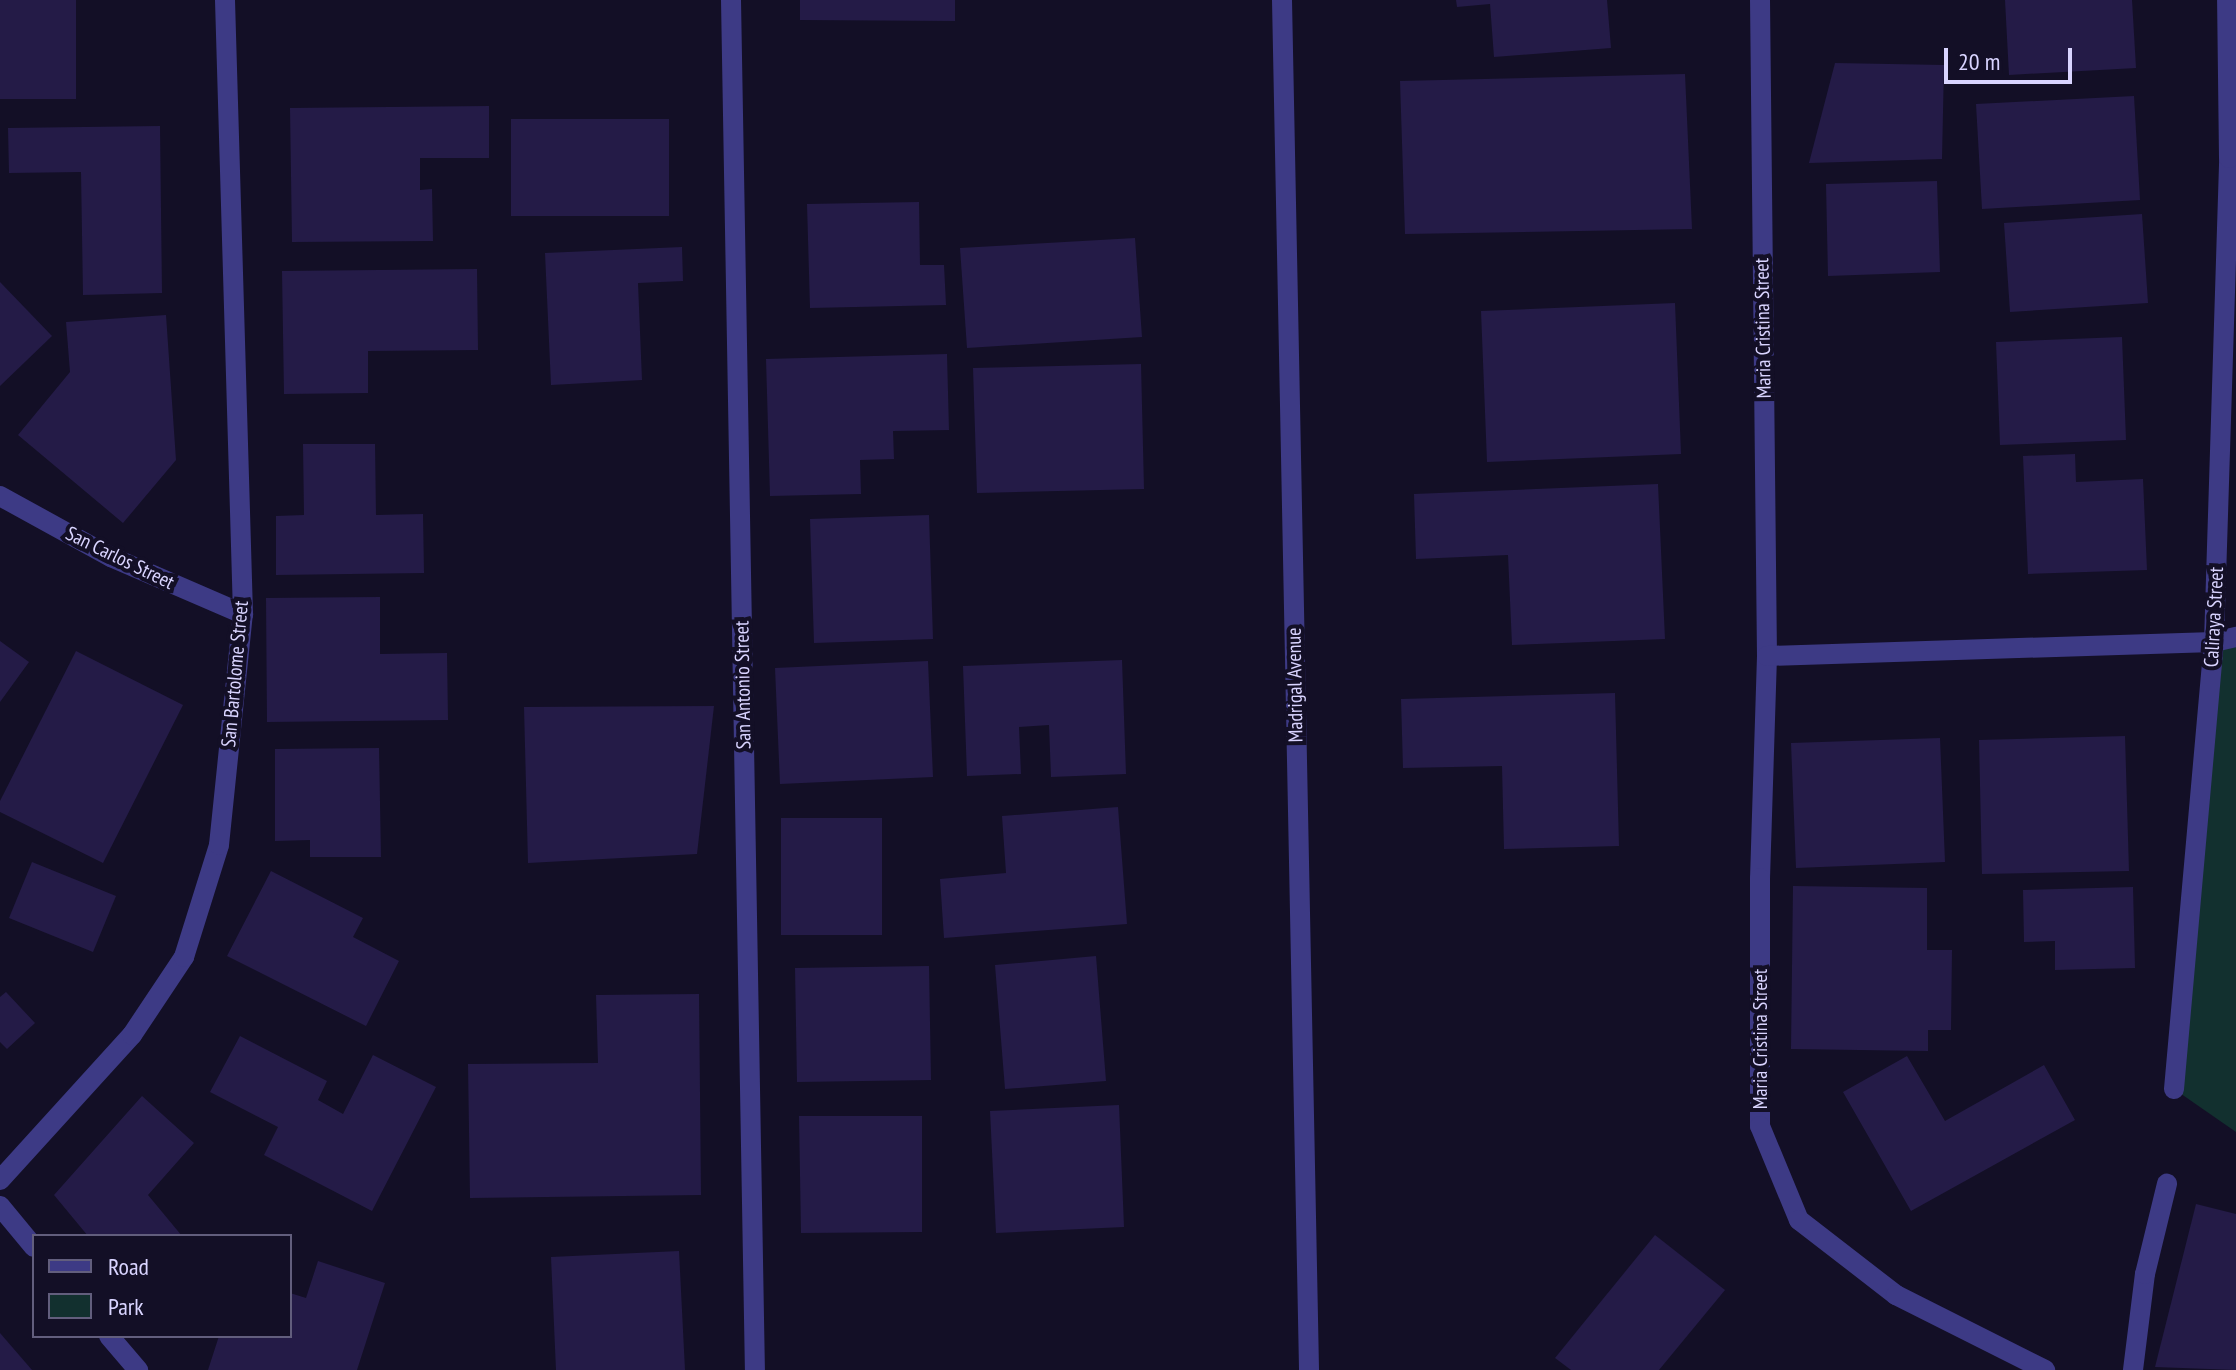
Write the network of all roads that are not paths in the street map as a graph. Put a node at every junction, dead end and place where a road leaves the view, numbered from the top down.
1 (225, 0) edge
2 (731, 0) edge
3 (1282, 0) edge
4 (1760, 0) edge
5 (2227, 0) edge
6 (0, 496) edge
7 (243, 614) junction
8 (2236, 637) edge
9 (2214, 642) junction
10 (1767, 656) junction
11 (2174, 1089) dead end
12 (0, 1180) edge
13 (2167, 1184) dead end
14 (0, 1206) edge
15 (32, 1245) edge
16 (111, 1338) edge
17 (138, 1370) edge
18 (755, 1370) edge
19 (1309, 1370) edge
20 (2045, 1370) edge
21 (2133, 1370) edge

1 - 7 street, San Bartolome Street
2 - 18 street, San Antonio Street
3 - 19 street, Madrigal Avenue
4 - 10 street, Maria Cristina Street
5 - 9 street, Caliraya Street
6 - 7 street, San Carlos Street
7 - 12 street, San Bartolome Street
8 - 9 street
9 - 10 street
9 - 11 street, Caliraya Street
10 - 20 street, Maria Cristina Street
13 - 21 street
14 - 15 street
16 - 17 street

